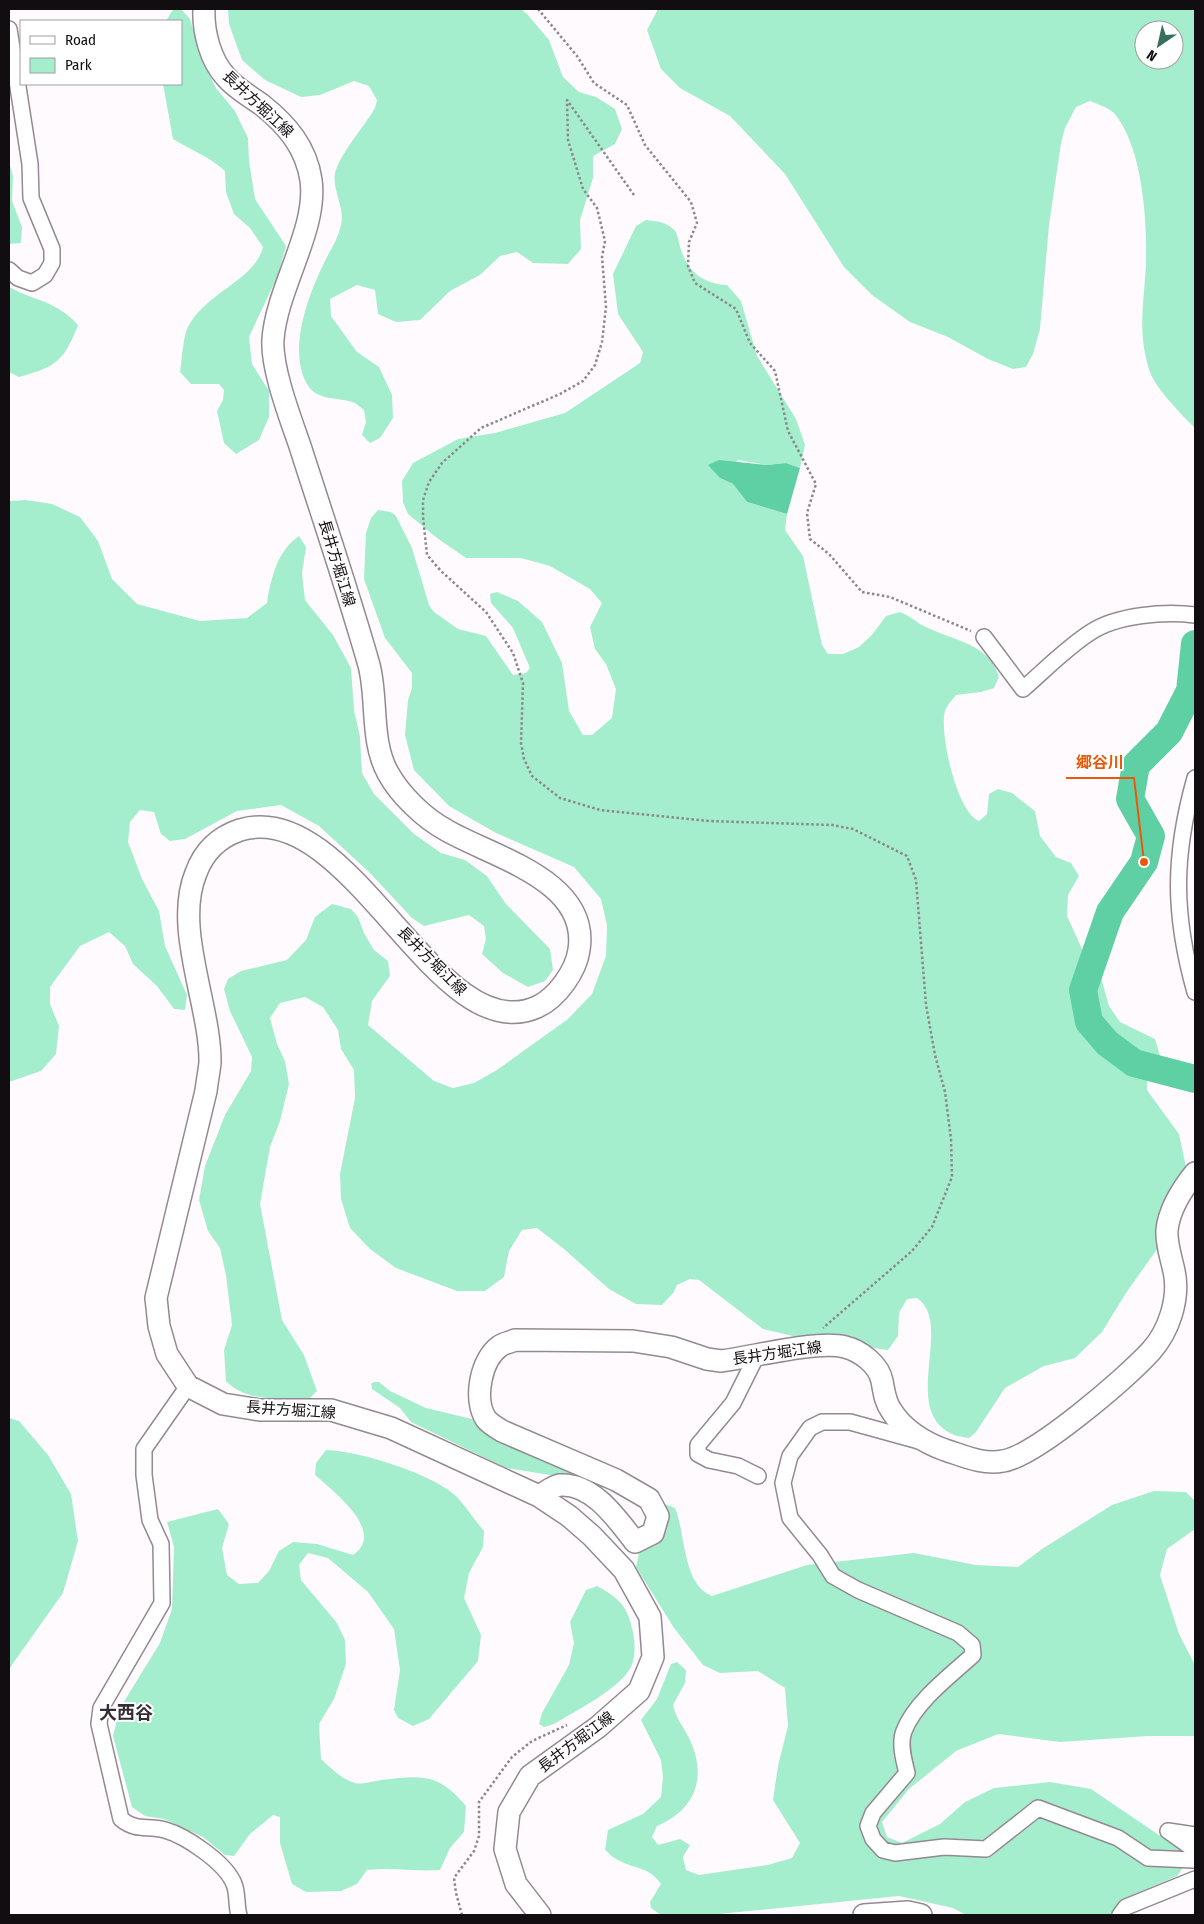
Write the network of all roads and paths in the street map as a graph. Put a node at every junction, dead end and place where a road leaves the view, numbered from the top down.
1 (204, 9) edge
2 (538, 9) edge
3 (9, 29) edge
4 (634, 194) dead end
5 (9, 270) edge
6 (1195, 615) edge
7 (984, 637) joint
8 (1195, 778) edge
9 (1195, 992) edge
10 (1195, 1173) edge
11 (821, 1330) dead end
12 (756, 1357) junction
13 (188, 1386) junction
14 (925, 1443) junction
15 (758, 1476) dead end
16 (539, 1496) junction
17 (635, 1542) junction
18 (624, 1570) junction
19 (1195, 1835) edge
20 (1195, 1879) edge
21 (239, 1915) edge
22 (540, 1915) edge
23 (864, 1915) edge
24 (921, 1915) edge
25 (1120, 1915) edge

1 - 13 main road, 長井方堀江線
2 - 7 path
3 - 5 street
4 - 11 path
6 - 7 street
8 - 9 street
10 - 14 main road, 長井方堀江線
12 - 14 main road, 長井方堀江線
12 - 15 street
12 - 17 main road, 長井方堀江線
13 - 16 main road, 長井方堀江線
13 - 21 street
14 - 19 street
16 - 17 main road
16 - 18 main road, 長井方堀江線
17 - 18 main road
18 - 22 main road, 長井方堀江線
20 - 25 street
23 - 24 main road

